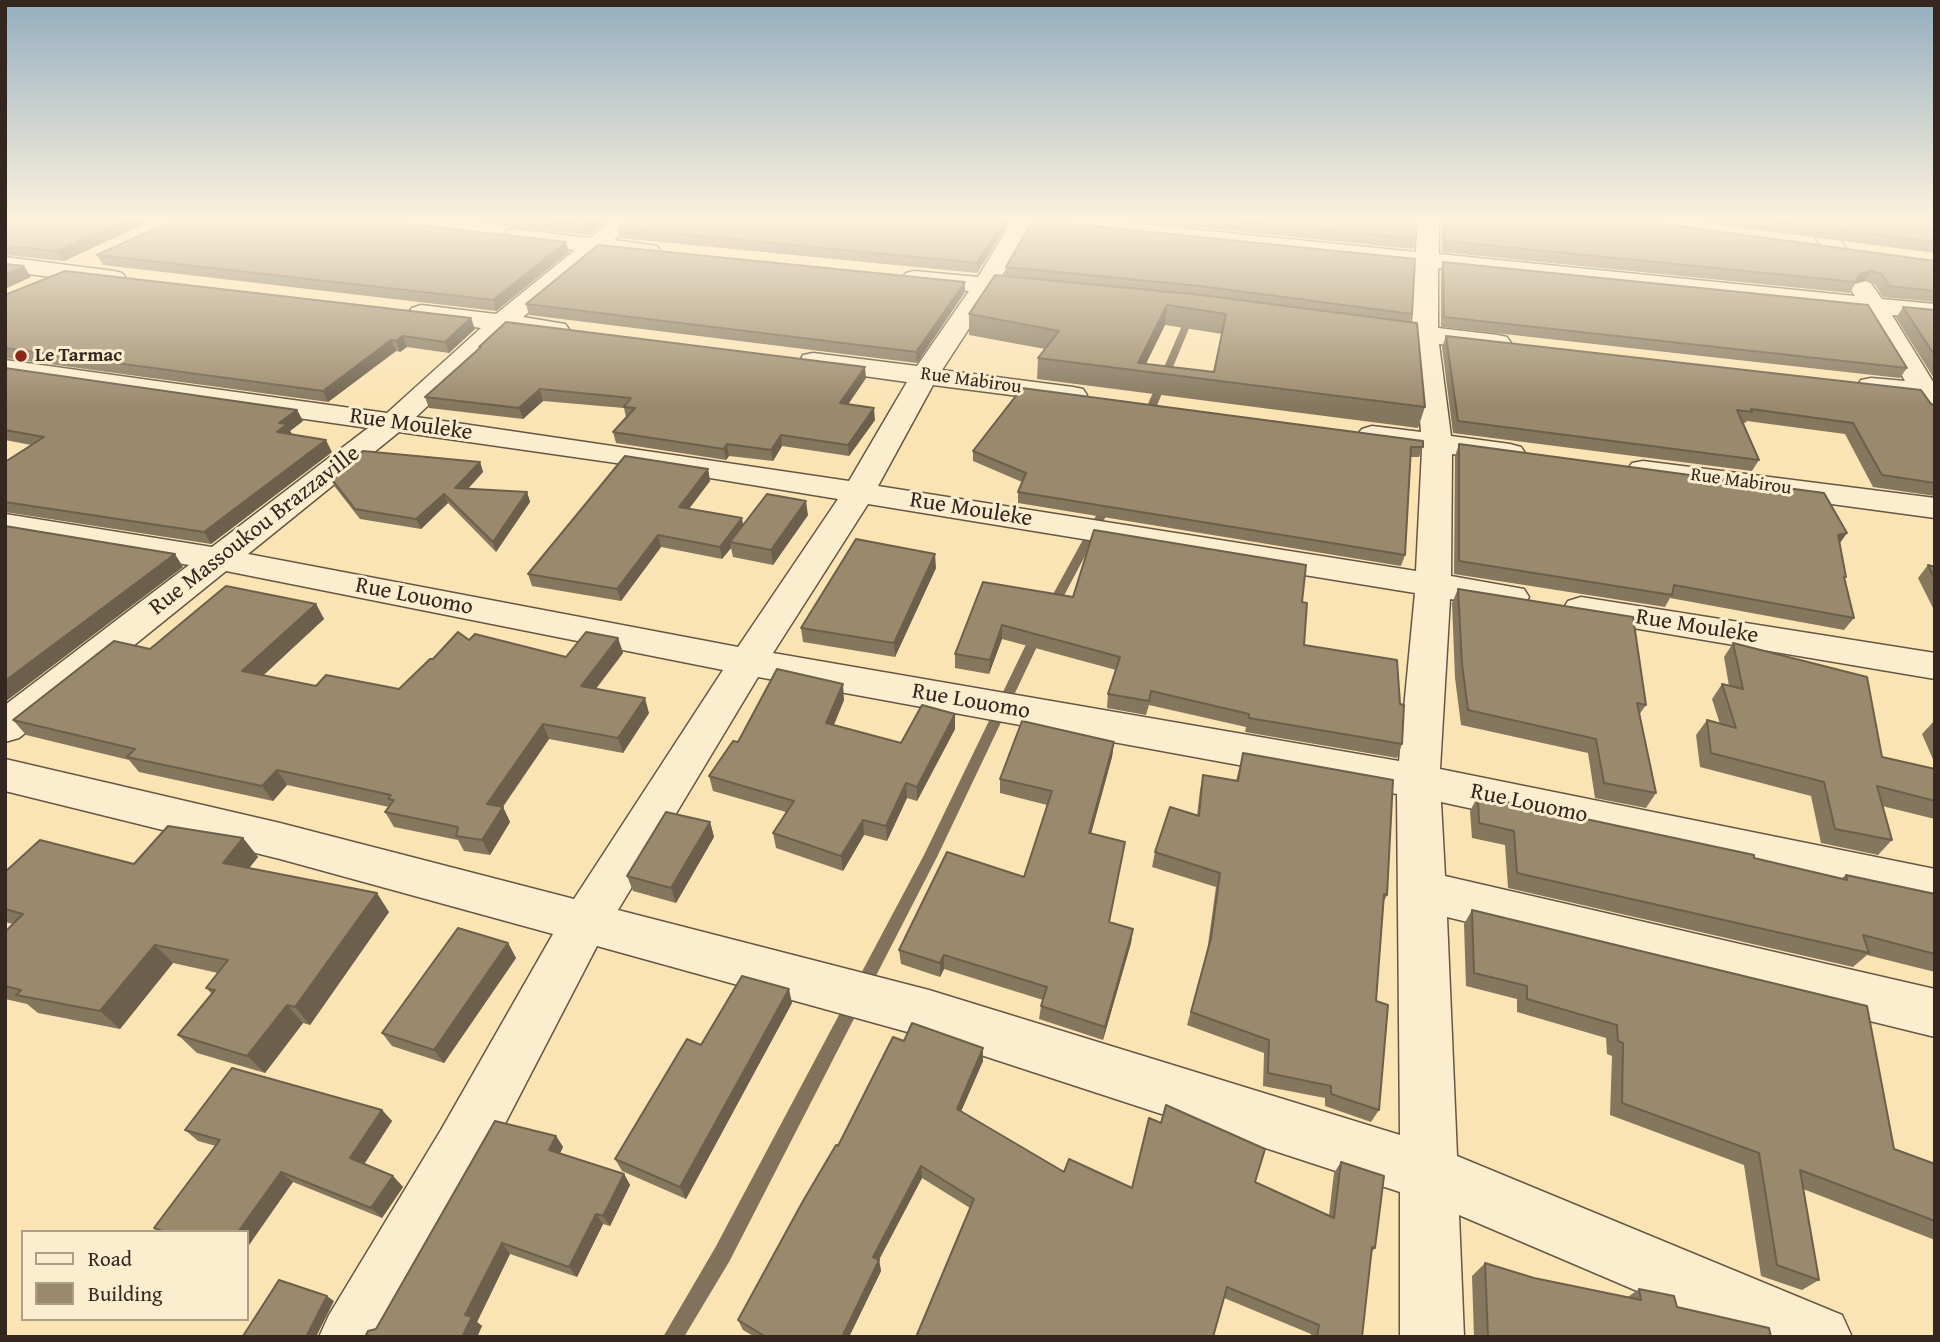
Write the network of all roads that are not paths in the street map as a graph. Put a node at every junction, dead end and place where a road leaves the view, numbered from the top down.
1 (44, 282) edge
2 (142, 282) edge
3 (145, 282) edge
4 (551, 282) edge
5 (953, 282) edge
6 (987, 282) edge
7 (1426, 282) edge
8 (1711, 282) edge
9 (1863, 282) edge
10 (985, 285) junction
11 (28, 290) edge
12 (1065, 292) edge
13 (1874, 306) junction
14 (392, 309) edge
15 (1935, 312) edge
16 (502, 322) junction
17 (1345, 325) edge
18 (584, 332) edge
19 (1425, 335) junction
20 (1522, 346) edge
21 (789, 358) edge
22 (5, 368) edge
23 (925, 375) junction
24 (1854, 384) edge
25 (1931, 398) edge
26 (1105, 399) edge
27 (394, 422) junction
28 (1340, 431) edge
29 (1437, 444) junction
30 (1531, 455) edge
31 (1611, 466) edge
32 (859, 492) junction
33 (1935, 508) edge
34 (5, 524) edge
35 (219, 559) junction
36 (1433, 585) junction
37 (748, 662) junction
38 (1935, 666) edge
39 (5, 727) edge
40 (5, 775) edge
41 (1418, 781) junction
42 (1935, 889) edge
43 (1423, 891) junction
44 (584, 924) junction
45 (1935, 1013) edge
46 (1427, 1172) junction
47 (351, 1337) edge
48 (1432, 1337) edge
49 (1820, 1337) edge

1 - 11 street
2 - 3 street
4 - 16 street, Rue Massoukou Brazzaville
5 - 10 street
6 - 10 street
7 - 19 street
8 - 13 street
9 - 13 street
10 - 12 street
10 - 23 street
13 - 15 street
13 - 25 street
14 - 16 street
16 - 18 street
16 - 27 street, Rue Massoukou Brazzaville
17 - 19 street
19 - 20 street
19 - 29 street
21 - 23 street, Rue Mabirou
22 - 27 street, Rue Mouleke
23 - 26 street, Rue Mabirou
23 - 32 street
24 - 25 street
27 - 32 street, Rue Mouleke
27 - 35 street, Rue Massoukou Brazzaville
28 - 29 street
29 - 30 street
29 - 36 street
31 - 33 street, Rue Mabirou
32 - 36 street, Rue Mouleke
32 - 37 street
34 - 35 street, Rue Louomo
35 - 37 street, Rue Louomo
35 - 39 street, Rue Massoukou Brazzaville
36 - 38 street, Rue Mouleke
36 - 41 street
37 - 41 street, Rue Louomo
37 - 44 street
40 - 44 street
41 - 42 street, Rue Louomo
41 - 43 street
43 - 45 street
43 - 46 street
44 - 46 street
44 - 47 street
46 - 48 street
46 - 49 street

